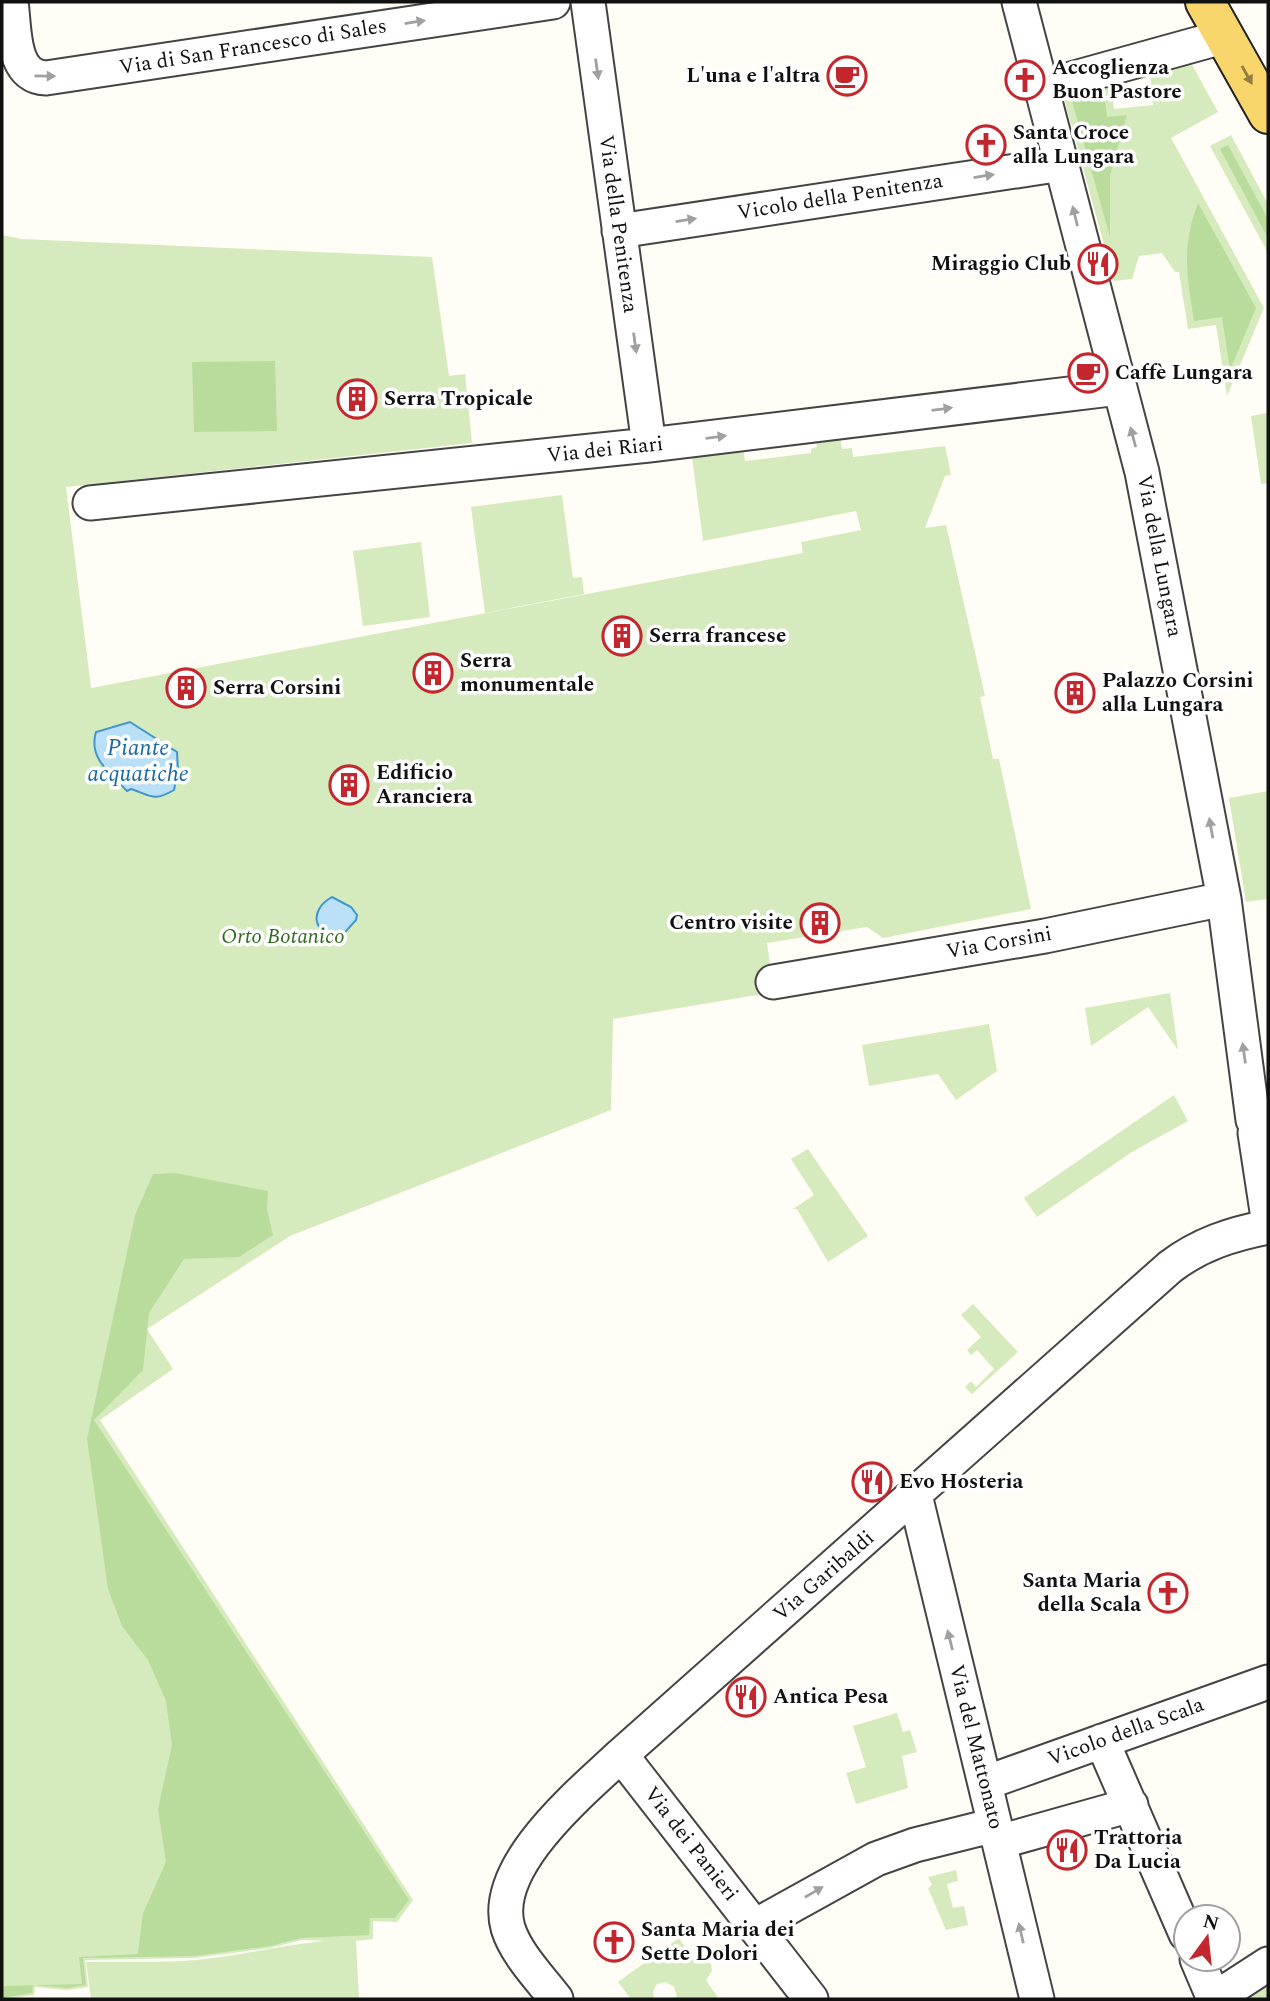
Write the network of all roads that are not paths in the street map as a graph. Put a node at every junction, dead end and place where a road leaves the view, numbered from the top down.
1 (11, 2) edge
2 (553, 2) edge
3 (587, 2) edge
4 (1019, 2) edge
5 (1205, 2) edge
6 (1226, 36) junction
7 (1042, 87) junction
8 (1268, 114) edge
9 (1062, 164) junction
10 (619, 231) junction
11 (1119, 388) junction
12 (649, 446) junction
13 (90, 503) dead end
14 (1224, 899) junction
15 (773, 982) dead end
16 (1268, 1218) edge
17 (1268, 1227) edge
18 (915, 1495) junction
19 (1268, 1682) edge
20 (1102, 1741) junction
21 (621, 1755) junction
22 (985, 1783) junction
23 (1130, 1805) junction
24 (997, 1834) junction
25 (1173, 1903) edge
26 (755, 1926) junction
27 (1268, 1964) edge
28 (1203, 1973) edge
29 (556, 1999) edge
30 (811, 1999) edge
31 (1037, 1999) edge
32 (1214, 1999) edge

1 -> 2 street, Via di San Francesco di Sales
3 -> 10 street, Via della Penitenza
4 - 7 street, Via della Lungara
5 - 6 main road
6 - 7 street
6 -> 8 main road
7 - 9 street, Via della Lungara
10 -> 9 street, Vicolo della Penitenza
11 -> 9 street, Via della Lungara
10 -> 12 street, Via della Penitenza
12 -> 11 street, Via dei Riari
14 -> 11 street, Via della Lungara
12 - 13 street, Via dei Riari
14 - 15 street, Via Corsini
16 -> 14 street, Via della Lungara
17 - 18 street, Via Garibaldi
18 - 21 street, Via Garibaldi
22 -> 18 street, Via del Mattonato
19 - 20 street, Vicolo della Scala
20 - 22 street, Vicolo della Scala
20 - 23 street
21 - 26 street, Via dei Panieri
21 - 29 street, Via Garibaldi
22 - 24 street, Via del Mattonato
23 - 24 street
23 - 25 street
26 -> 24 street
31 -> 24 street, Via del Mattonato
26 - 30 street, Via dei Panieri
27 - 32 street
28 - 32 street

